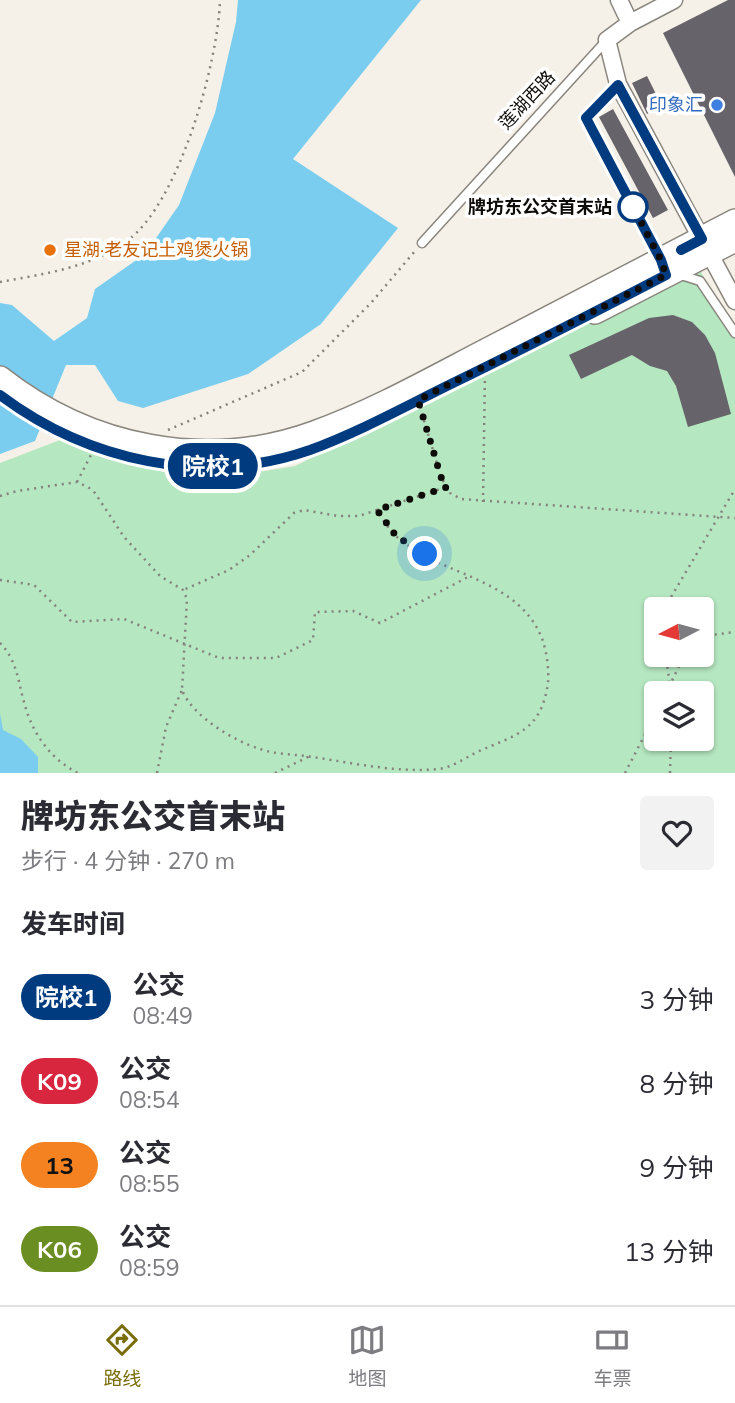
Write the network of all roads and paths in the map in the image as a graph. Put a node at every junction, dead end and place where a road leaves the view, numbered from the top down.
1 (220, 0) edge
2 (619, 0) edge
3 (674, 0) edge
4 (630, 23) junction
5 (607, 40) junction
6 (618, 85) junction
7 (735, 221) edge
8 (735, 240) edge
9 (422, 243) joint
10 (706, 246) junction
11 (664, 267) junction
12 (0, 282) edge
13 (735, 301) edge
14 (735, 333) edge
15 (485, 368) junction
16 (0, 377) edge
17 (0, 395) edge
18 (418, 400) junction
19 (53, 421) junction
20 (161, 433) dead end
21 (94, 448) junction
22 (77, 482) junction
23 (447, 487) junction
24 (735, 489) edge
25 (0, 496) edge
26 (483, 502) junction
27 (377, 510) junction
28 (720, 515) junction
29 (735, 518) edge
30 (470, 576) junction
31 (0, 580) edge
32 (183, 590) junction
33 (671, 597) edge
34 (735, 632) edge
35 (714, 635) edge
36 (0, 643) edge
37 (184, 643) junction
38 (182, 690) junction
39 (644, 736) edge
40 (670, 751) edge
41 (310, 756) junction
42 (447, 767) junction
43 (383, 769) junction
44 (78, 773) edge
45 (157, 773) edge
46 (275, 773) edge
47 (380, 773) edge
48 (449, 773) edge
49 (625, 773) edge
50 (670, 773) edge

1 - 12 path
2 - 4 street
3 - 4 street, 莲湖西路
4 - 5 street, 莲湖西路
5 - 6 street
5 - 9 lane, 莲湖西路
6 - 10 street
6 - 11 lane
7 - 10 street
8 - 10 street
9 - 20 path
10 - 11 street
10 - 13 street
11 - 14 lane
11 - 15 street
11 - 19 street
15 - 18 street
15 - 26 path
16 - 19 street
17 - 19 street
18 - 21 street
18 - 23 path
19 - 21 street
21 - 22 path
22 - 25 path
22 - 32 path
23 - 26 path
23 - 27 path
24 - 28 path
26 - 28 path
27 - 30 path
27 - 32 path
28 - 29 path
28 - 33 path
30 - 37 path
30 - 42 path
31 - 37 path
32 - 37 path
34 - 35 path
36 - 44 path
37 - 38 path
38 - 41 path
38 - 45 path
39 - 49 path
40 - 50 path
41 - 43 path
41 - 46 path
42 - 43 path
42 - 48 path
43 - 47 path

